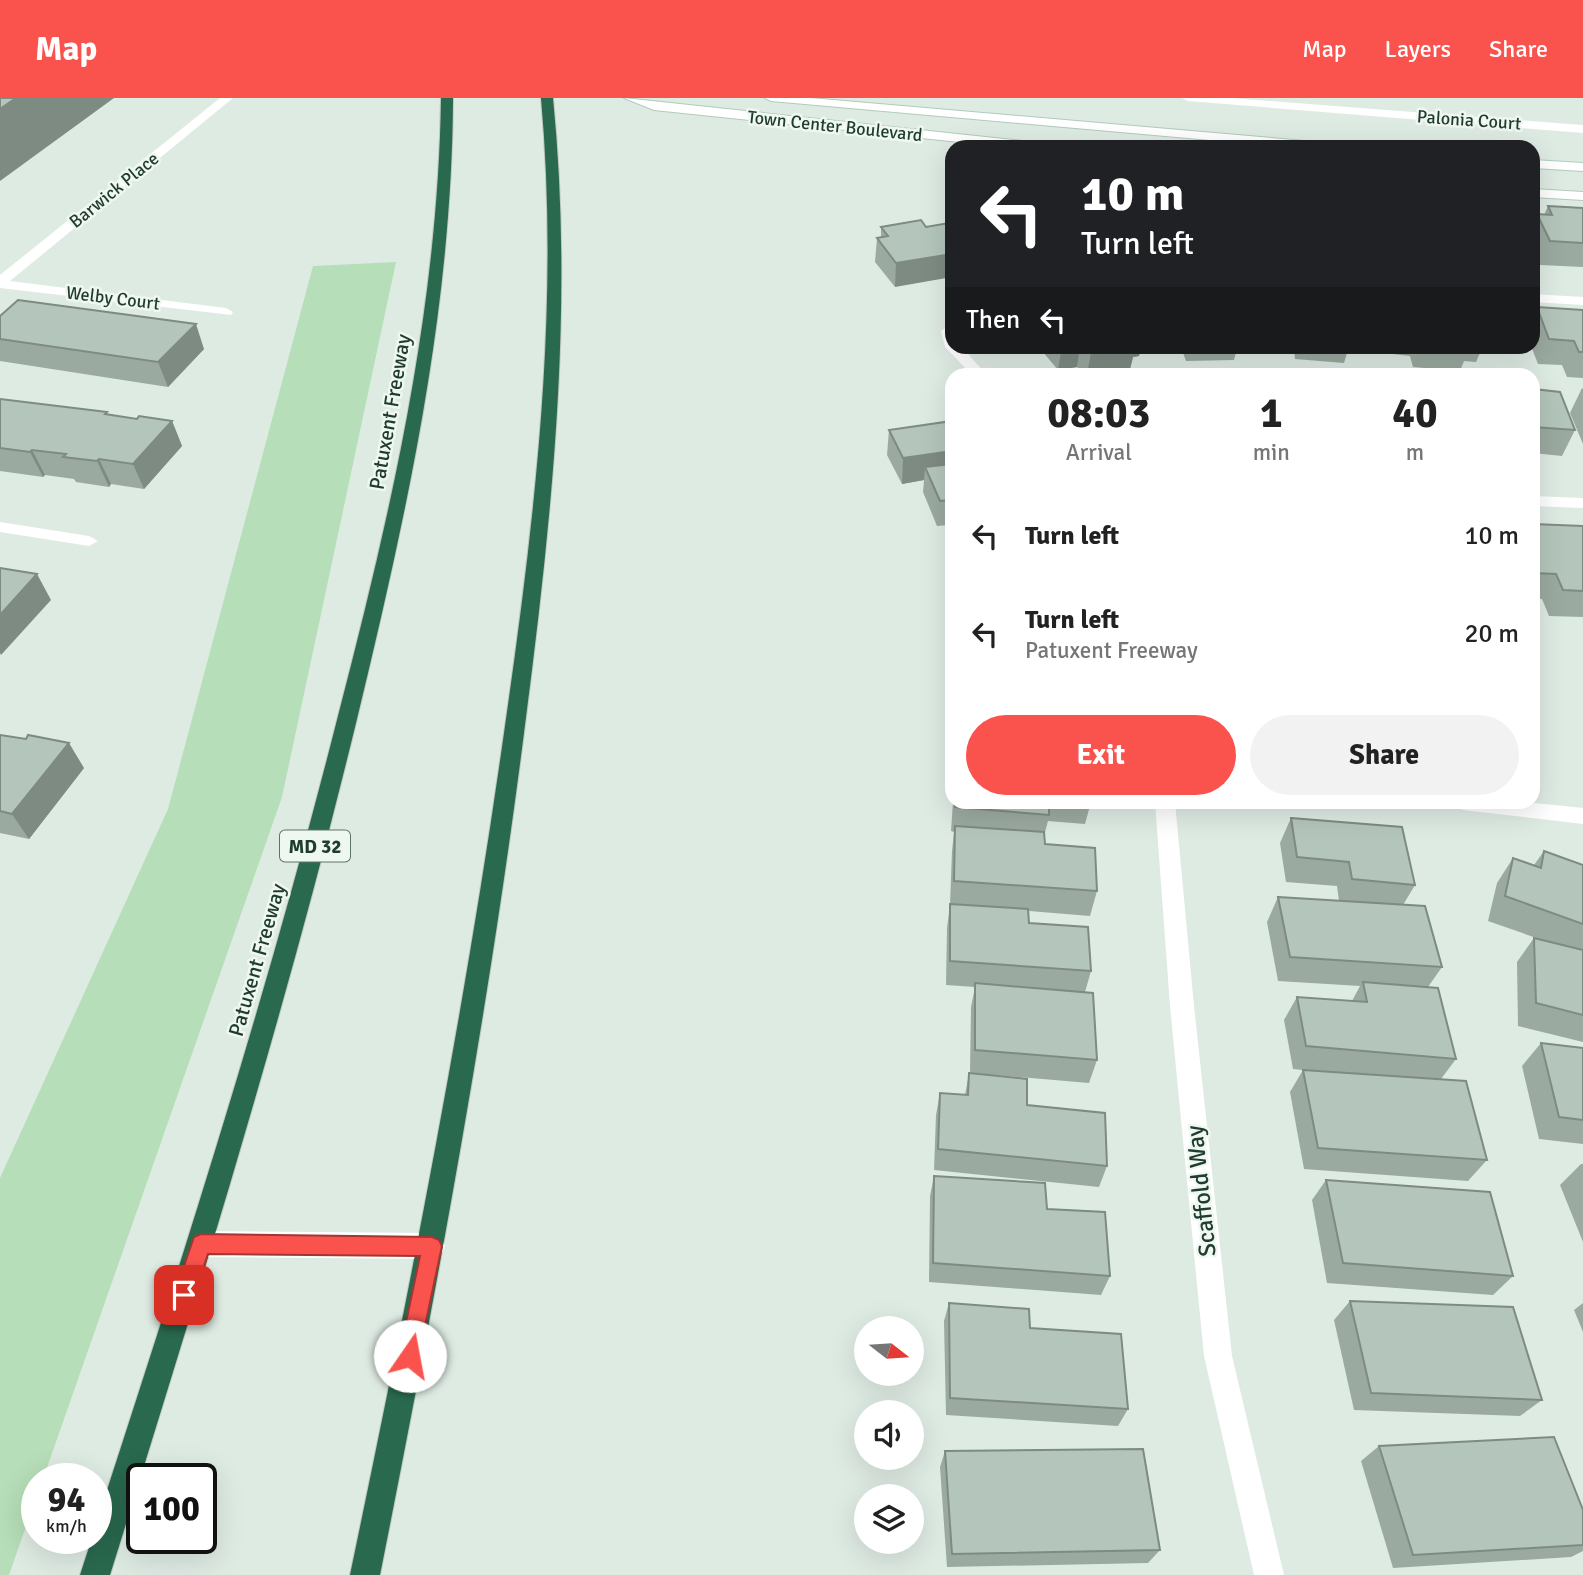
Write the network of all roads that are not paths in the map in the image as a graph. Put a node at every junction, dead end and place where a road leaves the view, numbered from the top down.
1 (227, 98) edge
2 (447, 98) edge
3 (630, 98) edge
4 (771, 98) edge
5 (1188, 98) edge
6 (547, 102) edge
7 (1309, 103) edge
8 (1583, 129) edge
9 (973, 140) edge
10 (1249, 140) edge
11 (1540, 164) edge
12 (1583, 167) edge
13 (1540, 193) edge
14 (1583, 196) edge
15 (0, 283) edge
16 (1540, 298) edge
17 (1583, 301) edge
18 (226, 312) dead end
19 (960, 354) edge
20 (973, 368) edge
21 (1540, 501) edge
22 (1583, 503) edge
23 (0, 527) edge
24 (89, 541) dead end
25 (1166, 809) edge
26 (1523, 809) edge
27 (1583, 816) edge
28 (201, 1244) junction
29 (432, 1246) junction
30 (94, 1575) edge
31 (365, 1575) edge
32 (1269, 1575) edge

1 - 15 street, Barwick Place
2 - 28 highway, Patuxent Freeway / MD 32
3 - 9 street, Town Center Boulevard
4 - 10 street, Town Center Boulevard
5 - 7 street, Palonia Court
6 - 29 highway
7 - 8 street, Palonia Court
11 - 12 street
13 - 14 street
15 - 18 street, Welby Court
16 - 17 street
19 - 20 street
21 - 22 street
23 - 24 street
25 - 32 street, Scaffold Way
26 - 27 street
28 - 29 street
28 - 30 highway, Patuxent Freeway / MD 32
29 - 31 highway

